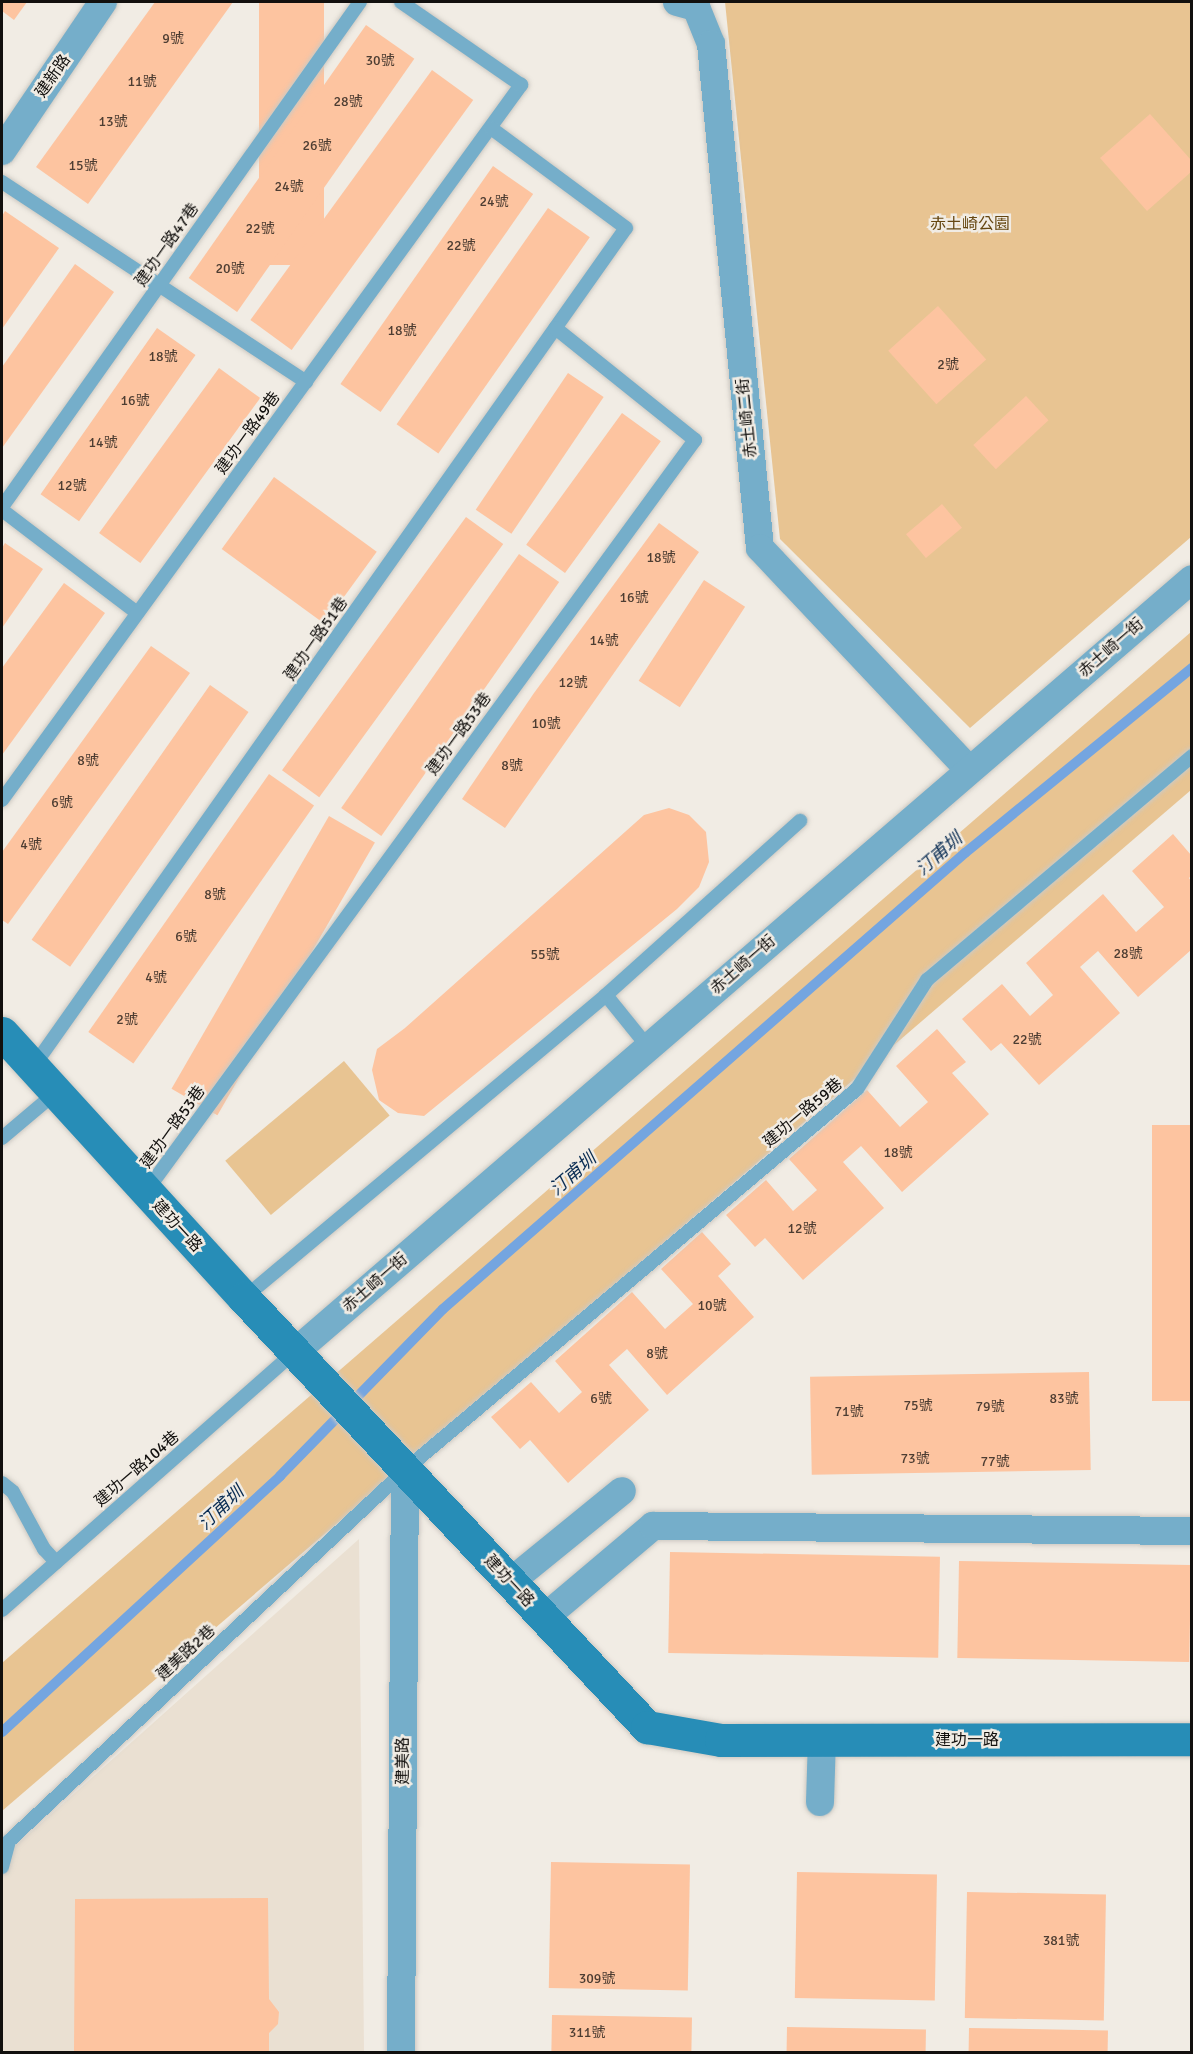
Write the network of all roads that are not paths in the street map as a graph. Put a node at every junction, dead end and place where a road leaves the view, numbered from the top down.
1 (103, 2) edge
2 (360, 2) edge
3 (401, 2) edge
4 (677, 2) edge
5 (491, 128) junction
6 (2, 151) edge
7 (2, 182) edge
8 (159, 285) junction
9 (555, 328) junction
10 (306, 382) junction
11 (2, 509) edge
12 (1191, 579) edge
13 (137, 613) junction
14 (1191, 756) edge
15 (969, 770) junction
16 (2, 800) edge
17 (800, 821) dead end
18 (606, 994) junction
19 (2, 1033) edge
20 (648, 1047) junction
21 (32, 1069) junction
22 (54, 1094) junction
23 (2, 1138) edge
24 (145, 1192) junction
25 (244, 1298) junction
26 (295, 1352) junction
27 (397, 1461) junction
28 (2, 1483) edge
29 (621, 1491) dead end
30 (1191, 1531) edge
31 (56, 1562) junction
32 (510, 1582) junction
33 (2, 1610) edge
34 (544, 1618) junction
35 (1191, 1739) edge
36 (822, 1740) junction
37 (820, 1802) dead end
38 (2, 1867) edge
39 (401, 2052) edge

1 - 6 street, 建新路
2 - 8 lane, 建功一路47巷
3 - 5 lane, 建功一路49巷
4 - 15 street, 赤土崎二街
5 - 9 lane, 建功一路51巷
5 - 10 lane, 建功一路49巷
7 - 8 lane
8 - 10 lane
8 - 11 lane, 建功一路47巷
9 - 21 lane, 建功一路51巷
9 - 24 lane, 建功一路53巷
10 - 13 lane, 建功一路49巷
11 - 13 lane
12 - 15 street, 赤土崎一街
13 - 16 lane, 建功一路49巷
14 - 27 lane, 建功一路59巷
15 - 20 street, 赤土崎一街
17 - 18 lane
18 - 20 lane
18 - 25 lane
19 - 21 street, 建功一路
20 - 26 street, 赤土崎一街
21 - 22 street, 建功一路
22 - 23 lane
22 - 24 street, 建功一路
24 - 25 street, 建功一路
25 - 26 street, 建功一路
26 - 27 street, 建功一路
26 - 31 lane, 建功一路104巷
27 - 32 street, 建功一路
27 - 38 lane, 建美路2巷
27 - 39 street, 建美路
28 - 31 lane
29 - 32 street
30 - 34 street
31 - 33 lane, 建功一路104巷
32 - 34 street, 建功一路
34 - 36 street, 建功一路
35 - 36 street, 建功一路
36 - 37 street

